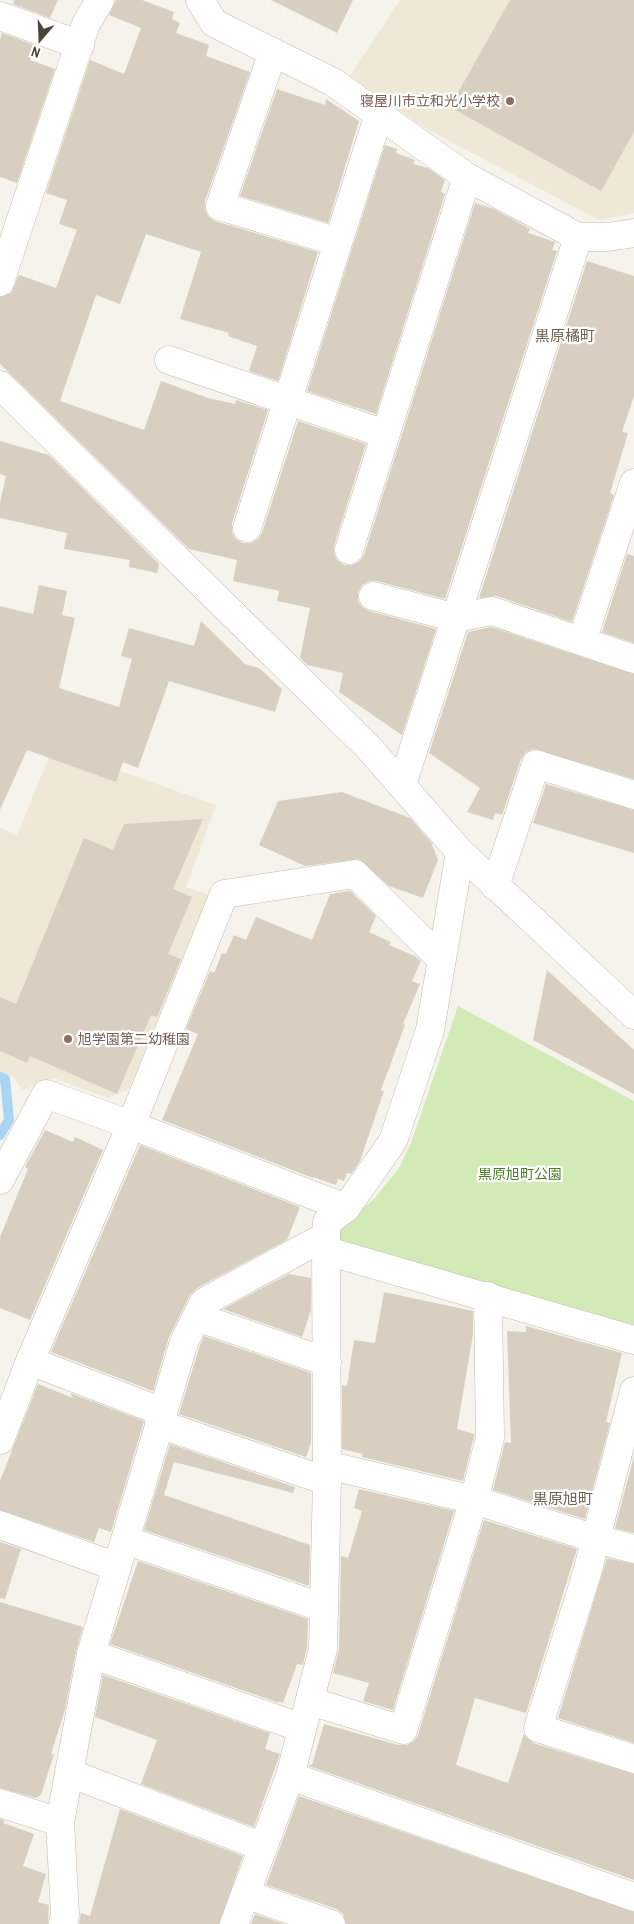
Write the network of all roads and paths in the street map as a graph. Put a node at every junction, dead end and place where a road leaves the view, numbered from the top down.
1 (100, 0) edge
2 (200, 0) edge
3 (0, 16) edge
4 (80, 45) junction
5 (273, 52) junction
6 (379, 114) junction
7 (467, 177) junction
8 (634, 233) edge
9 (578, 237) junction
10 (338, 242) junction
11 (0, 282) edge
12 (169, 360) dead end
13 (0, 384) edge
14 (287, 402) junction
15 (385, 434) junction
16 (634, 483) edge
17 (247, 528) dead end
18 (350, 550) dead end
19 (374, 596) dead end
20 (456, 618) junction
21 (582, 641) junction
22 (634, 659) edge
23 (402, 785) junction
24 (634, 795) edge
25 (460, 852) junction
26 (495, 886) junction
27 (441, 959) junction
28 (634, 1015) edge
29 (131, 1125) junction
30 (0, 1180) edge
31 (346, 1208) junction
32 (327, 1243) junction
33 (488, 1296) junction
34 (197, 1317) junction
35 (634, 1340) edge
36 (30, 1361) junction
37 (327, 1362) junction
38 (634, 1391) edge
39 (161, 1418) junction
40 (0, 1440) edge
41 (327, 1473) junction
42 (474, 1500) junction
43 (0, 1525) edge
44 (596, 1539) junction
45 (125, 1540) junction
46 (634, 1549) edge
47 (117, 1567) junction
48 (324, 1608) junction
49 (91, 1654) junction
50 (310, 1701) junction
51 (302, 1728) junction
52 (634, 1759) edge
53 (69, 1773) junction
54 (290, 1776) junction
55 (0, 1803) edge
56 (60, 1822) junction
57 (263, 1846) junction
58 (245, 1894) junction
59 (634, 1897) edge
60 (63, 1924) edge
61 (234, 1924) edge
62 (331, 1924) edge

1 - 4 street
2 - 5 street
3 - 4 street
4 - 11 street
5 - 6 street
5 - 10 street
6 - 7 street
6 - 10 street
7 - 9 street
7 - 15 street
8 - 9 street
9 - 20 street
10 - 14 street
12 - 14 street
13 - 23 street
14 - 15 street
14 - 17 street
15 - 18 street
16 - 21 street
19 - 20 street
20 - 21 street
20 - 23 street
21 - 22 street
23 - 25 street
24 - 26 street
25 - 26 street
25 - 27 street
26 - 28 street
27 - 29 street
27 - 31 street
29 - 30 street
29 - 31 street
29 - 36 street
31 - 32 street
32 - 33 street
32 - 34 street
32 - 37 street
33 - 35 street
33 - 42 street
34 - 37 street
34 - 39 street
36 - 39 street
36 - 40 street
37 - 41 street
38 - 44 street
39 - 41 street
39 - 45 street
41 - 42 street
41 - 48 street
42 - 44 street
42 - 50 street
43 - 47 street
44 - 46 street
44 - 52 street
45 - 47 street
45 - 48 street
47 - 49 street
48 - 50 street
49 - 51 street
49 - 53 street
50 - 51 street
51 - 54 street
53 - 56 street
53 - 57 street
54 - 57 street
54 - 59 street
55 - 56 street
56 - 60 street
57 - 58 street
58 - 61 street
58 - 62 street

